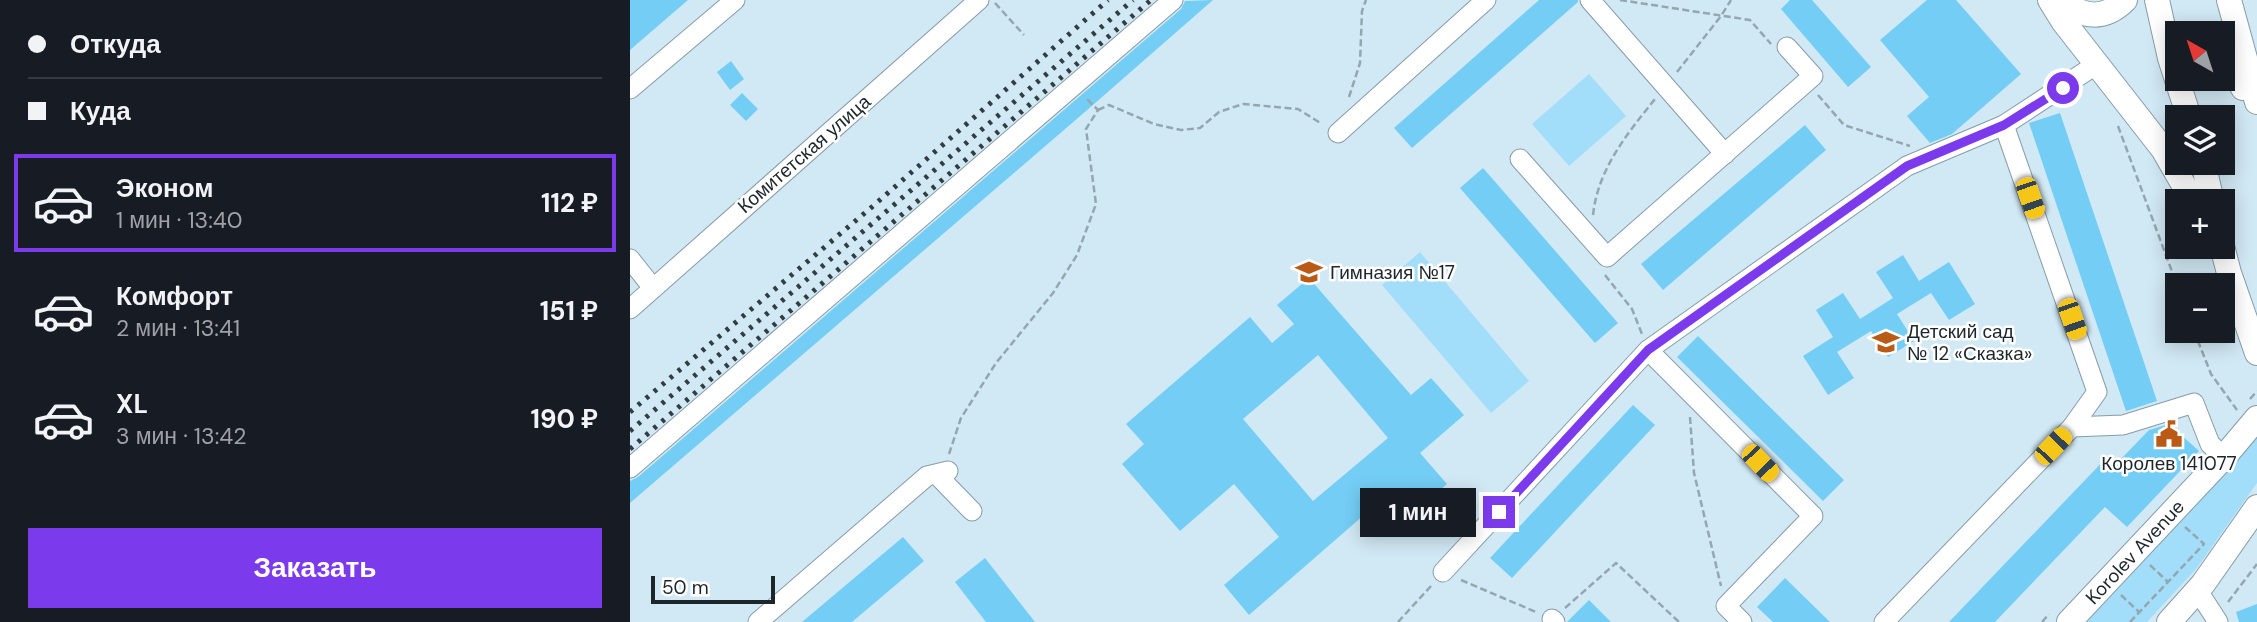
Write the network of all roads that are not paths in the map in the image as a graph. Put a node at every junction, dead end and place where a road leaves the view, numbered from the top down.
1 (735, 0) edge
2 (979, 0) edge
3 (1173, 0) edge
4 (1486, 0) edge
5 (1590, 0) edge
6 (2050, 0) edge
7 (2063, 0) edge
8 (2125, 0) edge
9 (2157, 0) edge
10 (2229, 0) edge
11 (2242, 0) edge
12 (2231, 21) edge
13 (1787, 47) dead end
14 (2235, 51) edge
15 (2235, 60) edge
16 (2097, 64) junction
17 (2235, 73) edge
18 (630, 89) edge
19 (2257, 102) edge
20 (2185, 105) edge
21 (2257, 114) edge
22 (2004, 125) junction
23 (1338, 133) road end
24 (1724, 154) junction
25 (1520, 159) dead end
26 (2186, 189) edge
27 (630, 259) edge
28 (2222, 259) edge
29 (2225, 259) edge
30 (2229, 273) joint
31 (653, 288) junction
32 (2235, 290) edge
33 (630, 309) edge
34 (1648, 350) junction
35 (2257, 353) edge
36 (2248, 416) edge
37 (2072, 427) junction
38 (2224, 457) junction
39 (630, 468) edge
40 (2257, 508) edge
41 (972, 511) dead end
42 (1443, 572) road end
43 (2198, 591) junction
44 (2218, 620) edge
45 (758, 622) edge
46 (1742, 622) edge
47 (1884, 622) edge
48 (2069, 622) edge
49 (2169, 622) edge

1 - 18 street
2 - 31 street, Комитетская улица
3 - 39 street
4 - 23 street
5 - 24 street
6 - 16 main road
7 - 8 main road
9 - 20 main road
10 - 12 main road
11 - 14 main road
13 - 24 street
15 - 19 main road
16 - 22 street
16 - 26 main road
17 - 21 main road
22 - 34 street
22 - 37 street
24 - 25 street
27 - 31 street
28 - 30 main road
29 - 30 main road
31 - 33 street, Комитетская улица
32 - 35 main road
34 - 42 street
34 - 46 street
36 - 38 main road, Korolev Avenue
37 - 38 street
37 - 47 street
38 - 48 main road, Korolev Avenue
40 - 43 main road
41 - 45 street
43 - 44 street
43 - 49 main road

